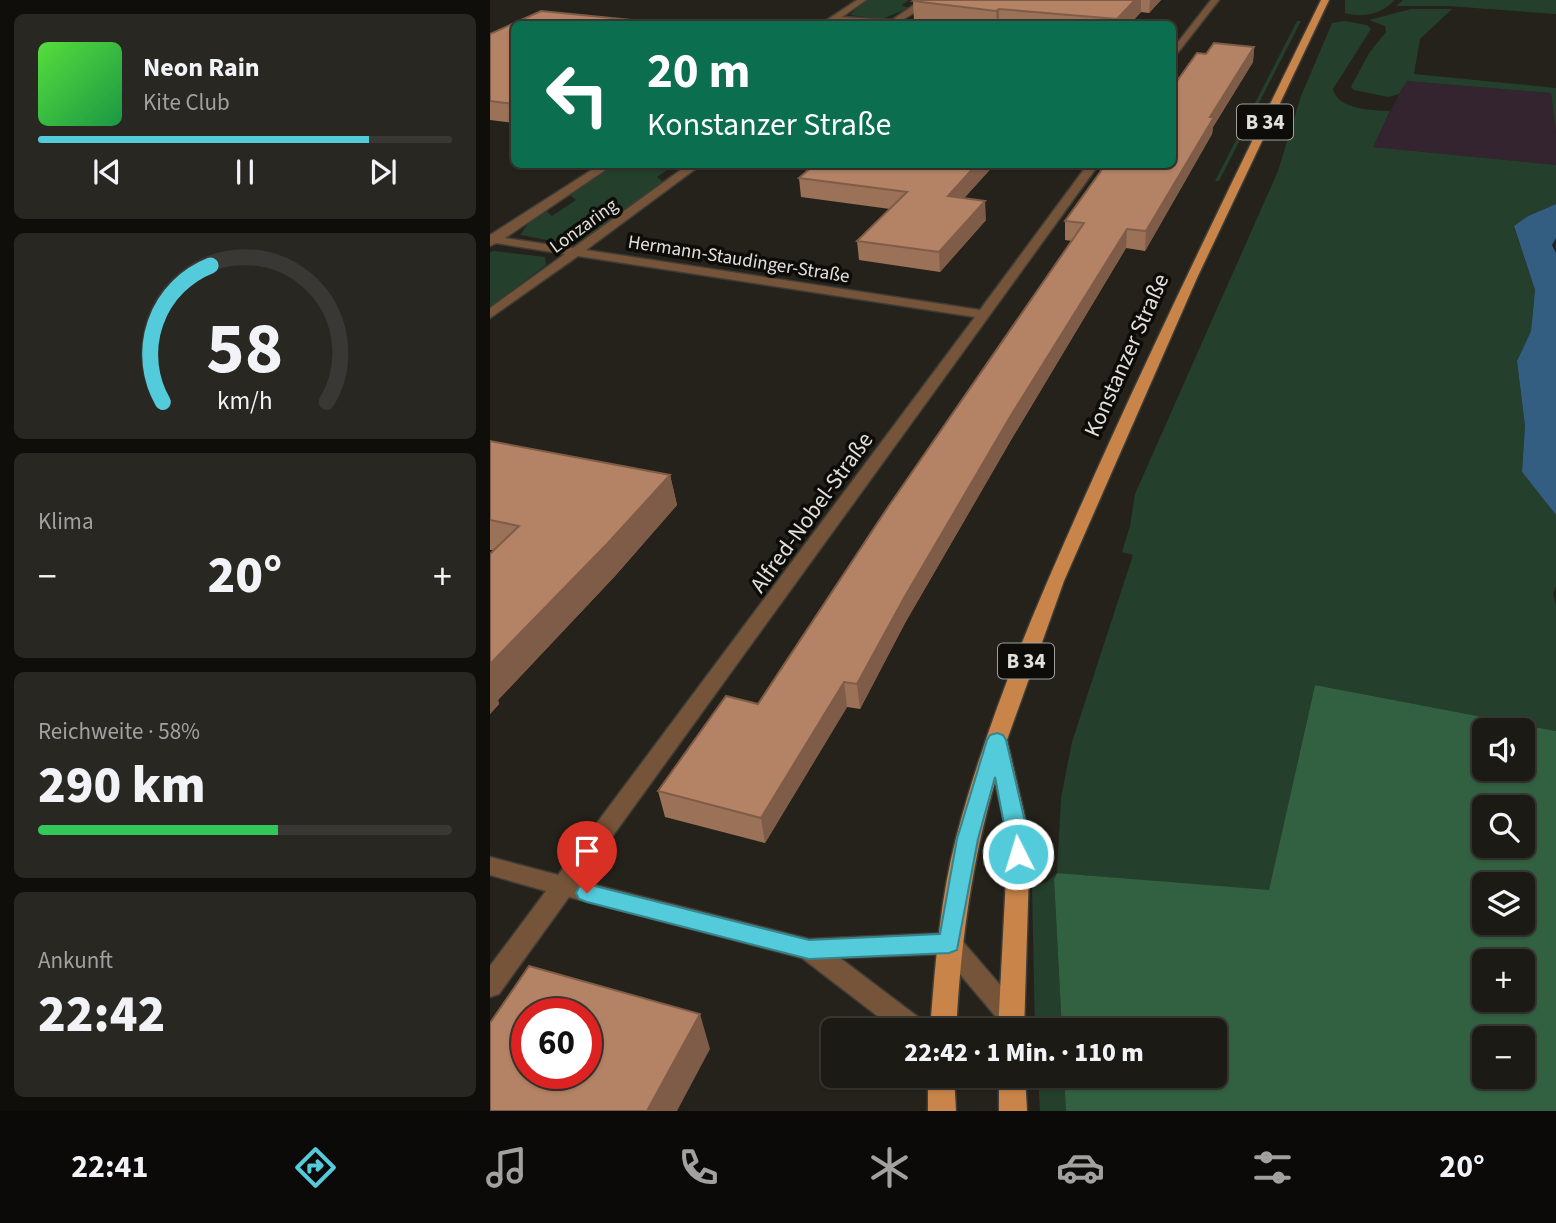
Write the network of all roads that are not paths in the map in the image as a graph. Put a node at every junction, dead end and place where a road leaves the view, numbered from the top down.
1 (862, 0) edge
2 (926, 0) edge
3 (1214, 0) edge
4 (1325, 0) edge
5 (836, 18) junction
6 (830, 21) edge
7 (855, 21) edge
8 (897, 21) edge
9 (1176, 52) edge
10 (603, 168) edge
11 (692, 168) edge
12 (1091, 168) edge
13 (491, 240) edge
14 (575, 253) junction
15 (490, 314) edge
16 (983, 314) junction
17 (997, 740) junction
18 (490, 866) edge
19 (564, 887) junction
20 (949, 943) junction
21 (809, 949) junction
22 (490, 986) edge
23 (900, 1018) edge
24 (944, 1018) edge
25 (1007, 1018) edge
26 (1011, 1018) edge
27 (941, 1088) edge
28 (1012, 1088) edge
29 (942, 1111) edge
30 (1013, 1111) edge

1 - 5 street
2 - 8 street
3 - 9 street
4 - 17 main road, Konstanzer Straße / B 34
5 - 6 street
5 - 7 street
10 - 13 street, Lonzaring
11 - 14 street, Lonzaring
12 - 16 street, Alfred-Nobel-Straße
13 - 14 street, Hermann-Staudinger-Straße
14 - 15 street, Lonzaring
14 - 16 street, Hermann-Staudinger-Straße
16 - 19 street, Alfred-Nobel-Straße
17 - 20 main road, Konstanzer Straße / B 34
17 - 26 main road
18 - 19 street
19 - 21 street
19 - 22 street, Alfred-Nobel-Straße
20 - 21 street
20 - 24 main road, Konstanzer Straße / B 34
20 - 25 street
21 - 23 street
27 - 29 main road
28 - 30 main road

